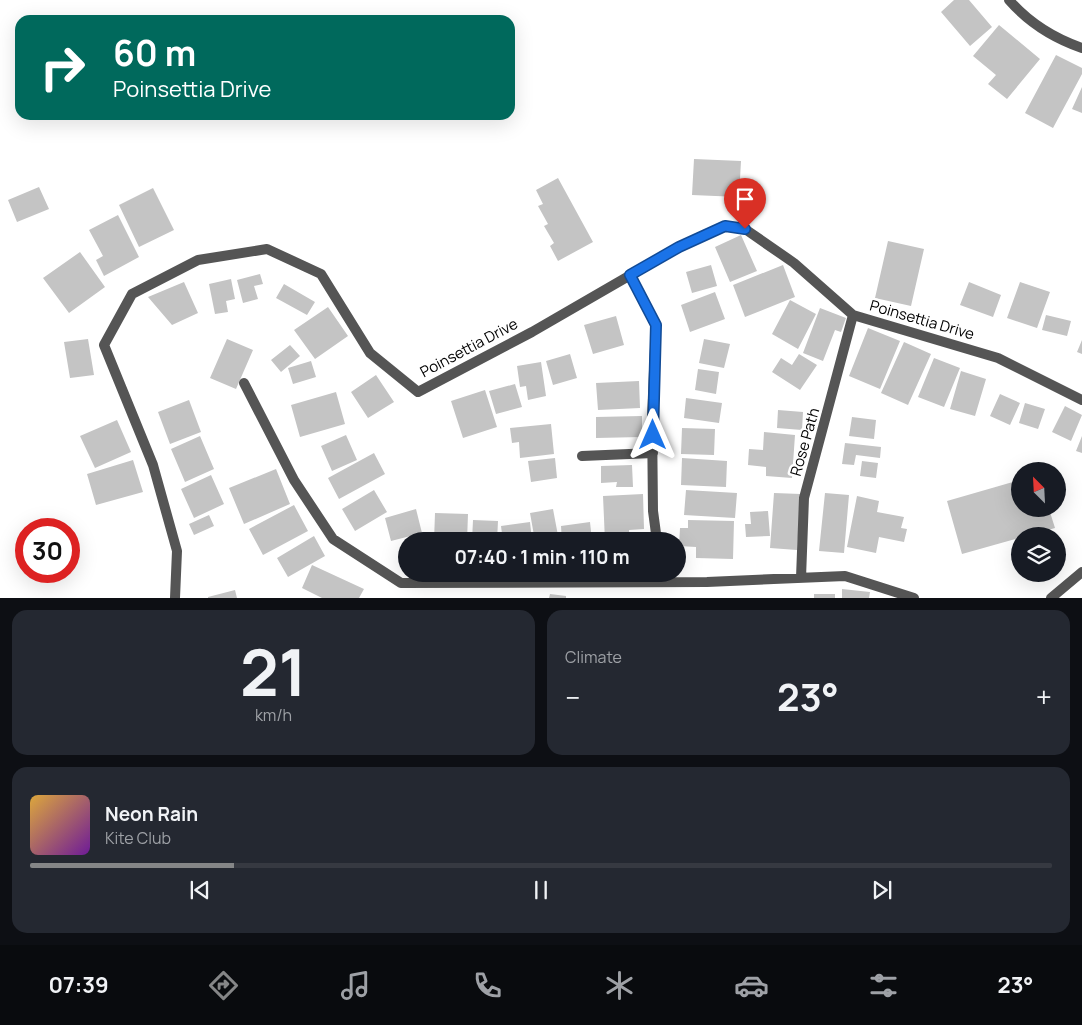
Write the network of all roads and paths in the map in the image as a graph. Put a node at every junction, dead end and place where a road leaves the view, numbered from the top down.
1 (1009, 0) edge
2 (1082, 48) edge
3 (630, 275) junction
4 (853, 315) junction
5 (244, 383) dead end
6 (1082, 400) edge
7 (653, 453) junction
8 (582, 456) dead end
9 (656, 532) edge
10 (1082, 572) edge
11 (686, 578) edge
12 (801, 578) junction
13 (398, 581) edge
14 (399, 582) edge
15 (453, 582) edge
16 (175, 598) edge
17 (914, 598) edge
18 (1051, 598) edge

1 - 2 street
3 - 4 street, Poinsettia Drive
3 - 7 street
3 - 16 street, Poinsettia Drive
4 - 6 street, Poinsettia Drive
4 - 12 street, Rose Path
5 - 13 street
7 - 8 street
7 - 9 street
10 - 18 street
11 - 12 street
12 - 17 street
14 - 15 street

